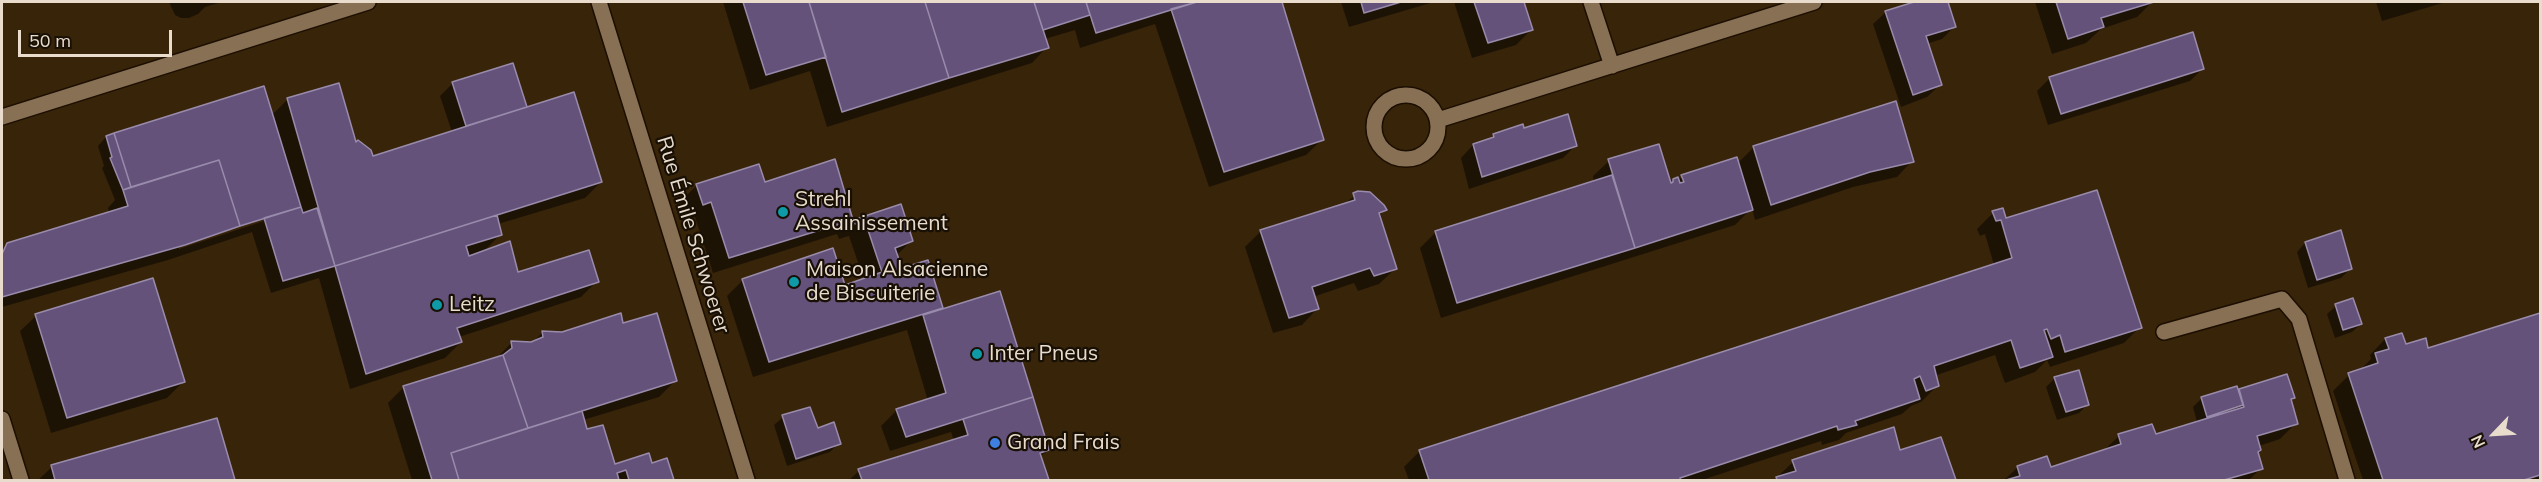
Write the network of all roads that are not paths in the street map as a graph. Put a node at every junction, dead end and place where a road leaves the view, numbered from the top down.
1 (368, 2) edge
2 (599, 2) edge
3 (1591, 2) edge
4 (1814, 2) edge
5 (1612, 66) junction
6 (2, 117) edge
7 (1438, 120) junction
8 (2164, 332) dead end
9 (2, 420) edge
10 (21, 480) edge
11 (747, 480) edge
12 (2347, 480) edge

1 - 6 street
2 - 11 street, Rue Émile Schwoerer
3 - 5 street
4 - 5 street
5 - 7 street
7 - 7 street
8 - 12 street
9 - 10 street

